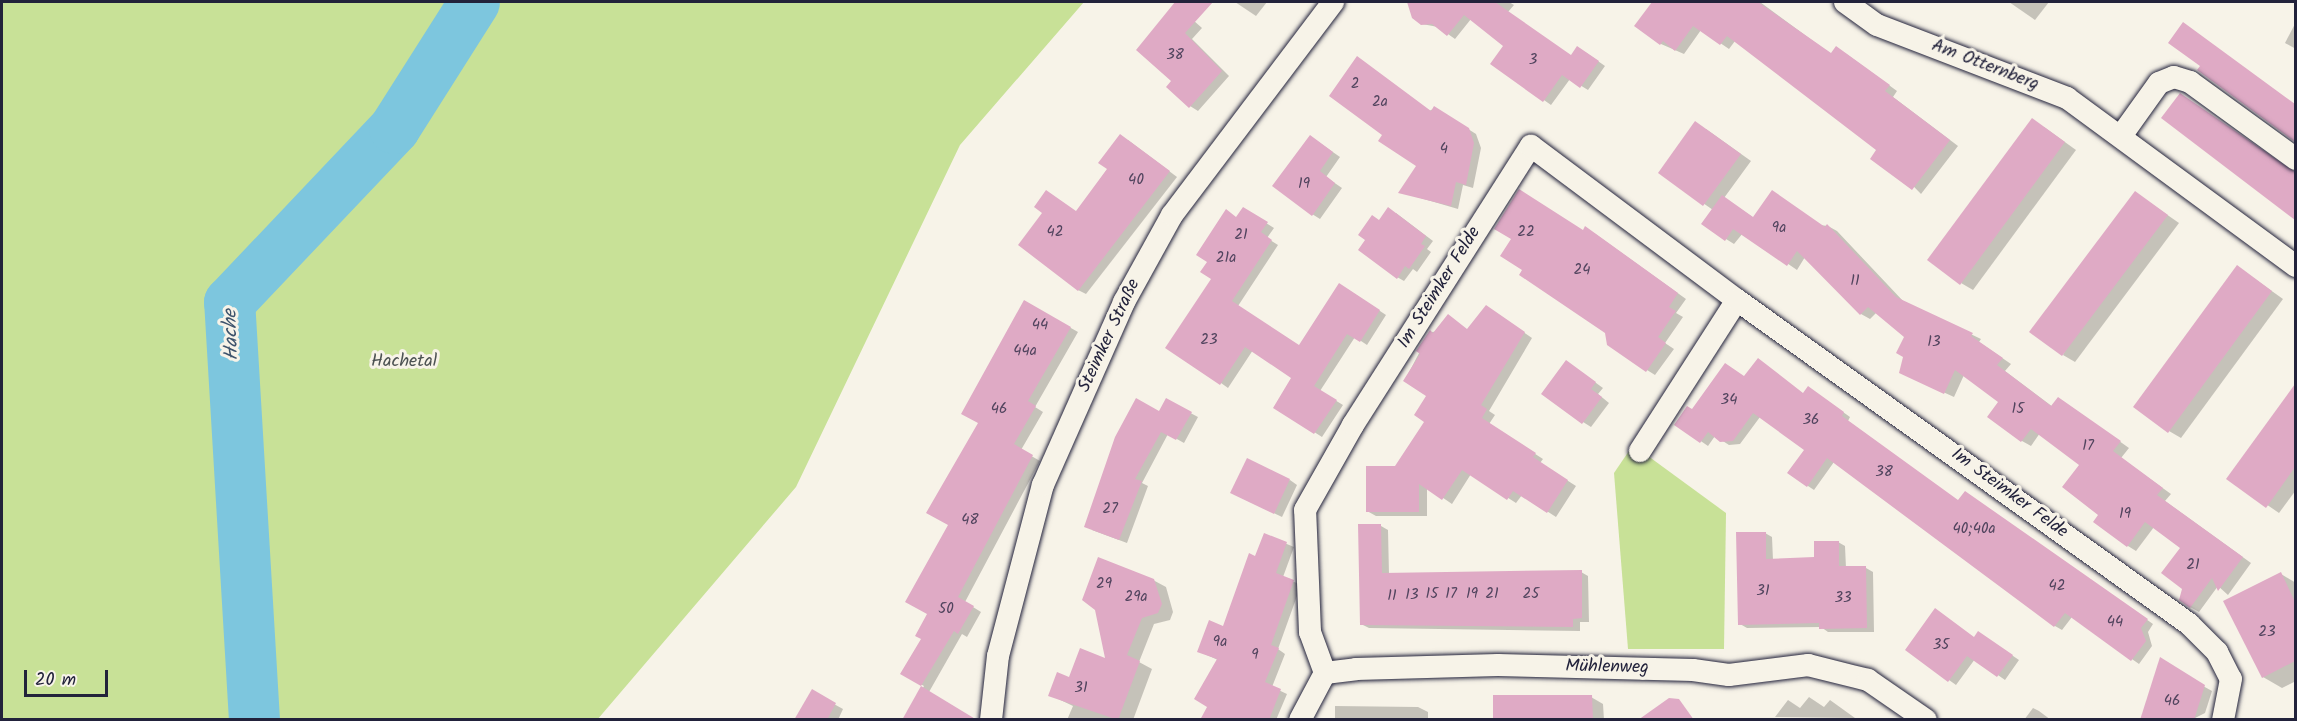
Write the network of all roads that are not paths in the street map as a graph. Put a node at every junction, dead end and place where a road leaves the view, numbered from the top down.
1 (1333, 2) edge
2 (1845, 2) edge
3 (2121, 136) junction
4 (2295, 159) edge
5 (2295, 266) edge
6 (1737, 300) junction
7 (1640, 451) dead end
8 (1325, 673) junction
9 (991, 720) edge
10 (1300, 720) edge
11 (1926, 720) edge
12 (2223, 720) edge

1 - 9 street, Steimker Straße
2 - 3 street, Am Otternberg
3 - 4 street
3 - 5 street, Am Otternberg
6 - 7 street
6 - 8 street, Im Steimker Felde
6 - 12 street, Im Steimker Felde
8 - 10 street
8 - 11 street, Mühlenweg

